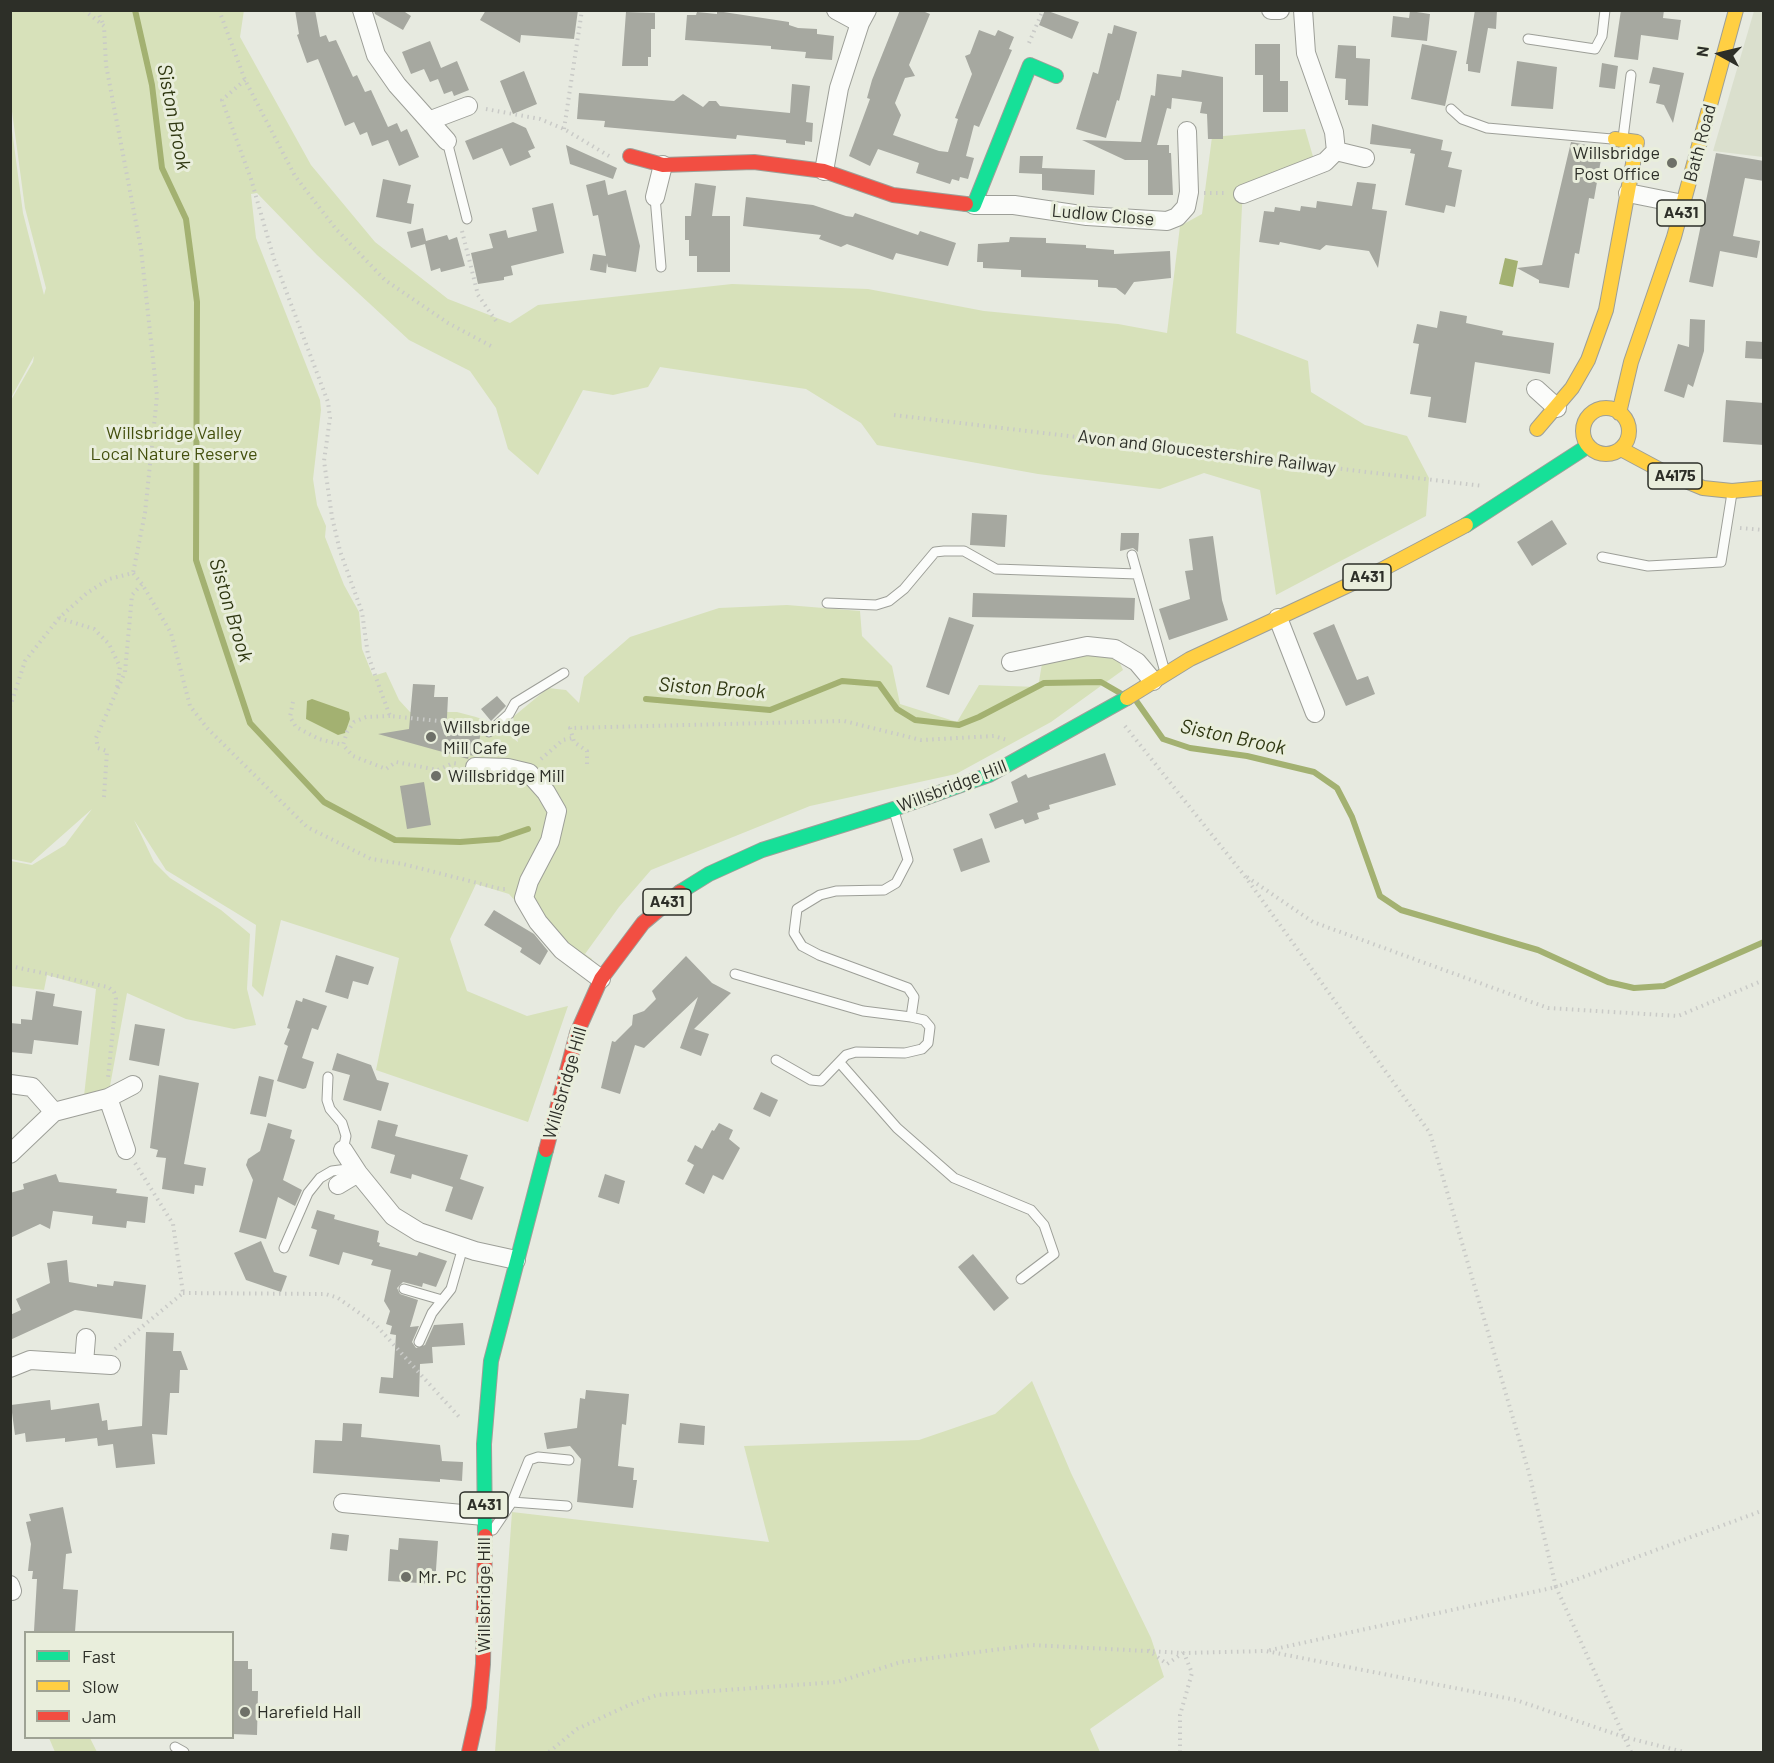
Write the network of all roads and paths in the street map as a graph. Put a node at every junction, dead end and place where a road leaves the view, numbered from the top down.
1 (84, 10) edge
2 (97, 10) edge
3 (219, 10) edge
4 (362, 10) edge
5 (582, 10) edge
6 (836, 10) edge
7 (1043, 10) edge
8 (1271, 10) edge
9 (1280, 10) edge
10 (1303, 10) edge
11 (1605, 10) edge
12 (1736, 10) edge
13 (863, 17) edge
14 (104, 26) junction
15 (1527, 39) dead end
16 (1030, 65) junction
17 (1631, 75) dead end
18 (1056, 76) dead end
19 (245, 80) junction
20 (462, 109) joint
21 (1451, 109) dead end
22 (431, 120) junction
23 (564, 129) junction
24 (1186, 130) dead end
25 (1619, 140) junction
26 (447, 141) joint
27 (1336, 151) junction
28 (630, 156) dead end
29 (1365, 158) dead end
30 (613, 159) dead end
31 (663, 165) junction
32 (824, 171) junction
33 (1189, 192) junction
34 (1628, 193) junction
35 (1243, 194) joint
36 (654, 197) joint
37 (1683, 204) junction
38 (974, 205) junction
39 (467, 219) joint
40 (661, 267) dead end
41 (496, 321) dead end
42 (491, 346) dead end
43 (1536, 389) dead end
44 (1557, 408) junction
45 (1619, 413) junction
46 (894, 415) dead end
47 (1537, 429) dead end
48 (1588, 446) junction
49 (1621, 449) junction
50 (1488, 486) dead end
51 (1764, 488) edge
52 (1732, 491) junction
53 (1740, 529) dead end
54 (1764, 530) edge
55 (1132, 555) dead end
56 (1602, 557) dead end
57 (133, 573) junction
58 (1137, 574) junction
59 (142, 584) junction
60 (828, 603) dead end
61 (59, 618) junction
62 (1278, 618) junction
63 (1011, 662) dead end
64 (564, 673) dead end
65 (1159, 677) junction
66 (117, 692) junction
67 (293, 702) dead end
68 (10, 707) edge
69 (1111, 708) junction
70 (1315, 713) dead end
71 (390, 716) junction
72 (433, 719) dead end
73 (489, 732) dead end
74 (572, 738) junction
75 (343, 745) junction
76 (1032, 753) junction
77 (587, 764) dead end
78 (475, 767) joint
79 (529, 773) junction
80 (104, 797) dead end
81 (894, 809) junction
82 (1244, 875) junction
83 (529, 881) junction
84 (10, 966) edge
85 (735, 974) dead end
86 (601, 979) junction
87 (1764, 980) edge
88 (911, 1017) junction
89 (776, 1060) dead end
90 (840, 1063) junction
91 (328, 1077) dead end
92 (10, 1084) edge
93 (133, 1085) dead end
94 (108, 1098) junction
95 (54, 1112) junction
96 (126, 1150) joint
97 (343, 1150) joint
98 (10, 1154) edge
99 (356, 1171) junction
100 (338, 1185) dead end
101 (463, 1247) junction
102 (284, 1248) dead end
103 (516, 1260) junction
104 (1021, 1279) dead end
105 (404, 1288) dead end
106 (183, 1293) junction
107 (442, 1300) junction
108 (86, 1338) dead end
109 (419, 1342) dead end
110 (84, 1363) junction
111 (107, 1365) joint
112 (10, 1368) edge
113 (484, 1444) junction
114 (568, 1460) dead end
115 (512, 1502) junction
116 (343, 1503) dead end
117 (567, 1506) dead end
118 (1764, 1510) edge
119 (484, 1516) junction
120 (485, 1542) junction
121 (1556, 1587) junction
122 (1148, 1650) junction
123 (1266, 1651) junction
124 (1184, 1653) junction
125 (1624, 1737) junction
126 (176, 1747) dead end
127 (184, 1752) edge
128 (469, 1752) edge
129 (549, 1752) edge
130 (1180, 1752) edge
131 (1631, 1752) edge
132 (1684, 1752) edge

1 - 14 path
2 - 14 path
3 - 19 path
4 - 22 street
5 - 23 path
6 - 13 street
7 - 16 path
8 - 9 street
10 - 27 street
11 - 15 lane
12 - 37 main road, Bath Road / A431
13 - 32 street
14 - 57 path
16 - 18 main road
16 - 38 main road
17 - 25 lane
19 - 42 path
19 - 71 path
20 - 22 street
20 - 23 path
21 - 25 lane
22 - 26 street
23 - 30 path
24 - 33 street
25 - 34 main road
26 - 39 lane
27 - 29 street
27 - 35 street
28 - 31 main road, Ludlow Close
31 - 32 main road, Ludlow Close
31 - 36 street
32 - 38 main road, Ludlow Close
33 - 35 path
33 - 38 street, Ludlow Close
34 - 37 street
34 - 44 main road
36 - 40 lane
37 - 45 main road, Bath Road / A431
39 - 41 path
43 - 44 street
44 - 47 main road
45 - 48 main road
45 - 49 main road, A431
46 - 50 path, Avon and Gloucestershire Railway
48 - 49 main road
48 - 62 main road, A431
49 - 52 main road, A4175
51 - 52 main road, A4175
52 - 56 lane
53 - 54 path
55 - 58 lane
57 - 59 path
57 - 61 path
58 - 60 lane
58 - 65 lane
59 - 66 path
59 - 83 path
61 - 66 path
61 - 68 path
62 - 65 main road, A431
62 - 70 street
63 - 65 street
64 - 73 lane
65 - 69 main road, A431
66 - 80 path
67 - 75 path
69 - 76 main road, Willsbridge Hill / A431
69 - 82 path
71 - 72 path
71 - 75 path
74 - 76 path
74 - 77 path
74 - 79 path
75 - 78 path
76 - 81 main road, Willsbridge Hill / A431
78 - 79 street
79 - 83 street
81 - 86 main road, Willsbridge Hill / A431
81 - 88 lane
82 - 87 path
82 - 121 path
83 - 86 street
84 - 94 path
85 - 88 lane
86 - 103 main road, Willsbridge Hill / A431
88 - 90 lane
89 - 90 lane
90 - 104 lane
91 - 97 lane
92 - 95 street
93 - 94 street
94 - 95 street
94 - 96 street
95 - 98 street
96 - 106 path
97 - 99 street
99 - 100 street
99 - 101 street
99 - 102 lane
101 - 103 street
101 - 107 lane
103 - 113 main road, Willsbridge Hill / A431
105 - 107 lane
106 - 111 path
106 - 113 path
107 - 109 lane
108 - 110 street
110 - 111 street
110 - 112 street
113 - 119 main road, Willsbridge Hill / A431
114 - 115 lane
115 - 117 lane
115 - 120 lane
116 - 119 street
118 - 121 path
119 - 120 main road, Willsbridge Hill / A431
120 - 128 main road, Willsbridge Hill / A431
121 - 123 path
121 - 125 path
122 - 124 path
122 - 124 path
122 - 129 path
123 - 124 path
123 - 125 path
124 - 130 path
125 - 131 path
125 - 132 path
126 - 127 lane

